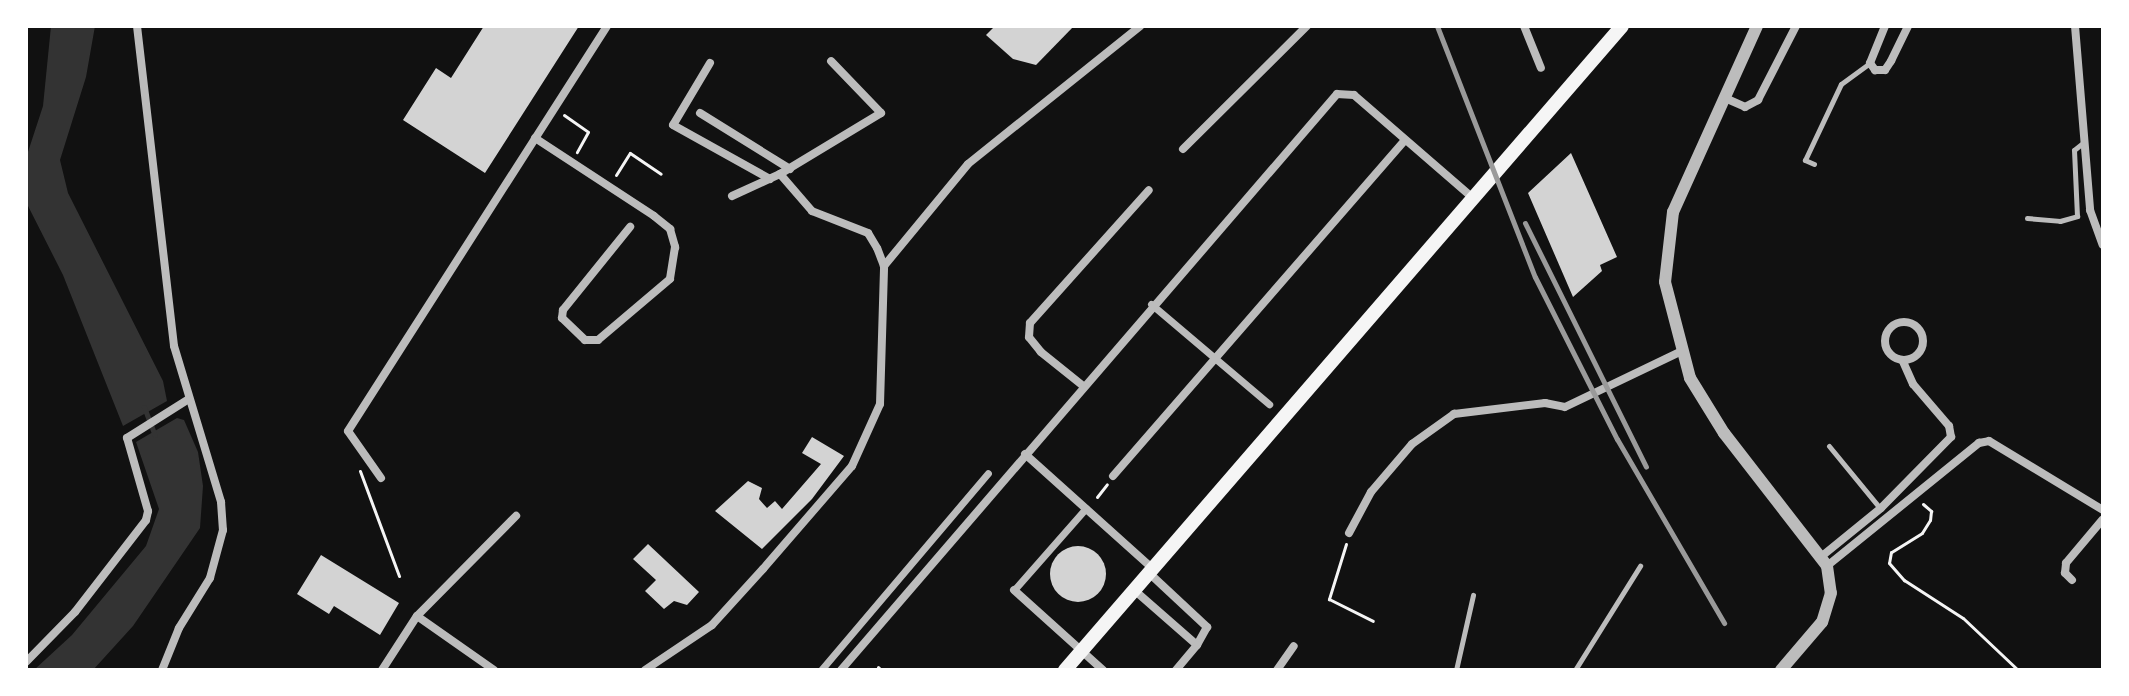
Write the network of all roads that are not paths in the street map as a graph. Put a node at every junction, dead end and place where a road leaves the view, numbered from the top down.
1 (137, 26) edge
2 (607, 26) edge
3 (1140, 26) edge
4 (1307, 26) edge
5 (1524, 26) edge
6 (1622, 26) edge
7 (1757, 26) edge
8 (1796, 26) edge
9 (1885, 26) edge
10 (1908, 26) edge
11 (2075, 26) edge
12 (831, 61) dead end
13 (710, 63) dead end
14 (1870, 63) junction
15 (1541, 68) dead end
16 (1725, 98) junction
17 (700, 113) dead end
18 (535, 138) junction
19 (1405, 140) junction
20 (2085, 141) junction
21 (1183, 149) dead end
22 (1814, 164) dead end
23 (790, 169) junction
24 (780, 174) junction
25 (770, 179) junction
26 (1149, 190) dead end
27 (732, 196) dead end
28 (1473, 198) junction
29 (2027, 218) dead end
30 (630, 227) dead end
31 (2103, 245) edge
32 (884, 266) junction
33 (1151, 304) junction
34 (1680, 352) junction
35 (1215, 359) junction
36 (1903, 362) junction
37 (1082, 385) junction
38 (187, 400) junction
39 (1269, 404) dead end
40 (1829, 446) dead end
41 (1025, 454) junction
42 (988, 473) dead end
43 (1113, 476) dead end
44 (381, 478) dead end
45 (1086, 508) junction
46 (1881, 508) junction
47 (2103, 510) edge
48 (516, 516) dead end
49 (2103, 519) edge
50 (1349, 533) road end
51 (1824, 561) junction
52 (1640, 566) dead end
53 (1149, 569) junction
54 (2072, 580) dead end
55 (1133, 589) junction
56 (1014, 590) joint
57 (1473, 595) dead end
58 (417, 616) junction
59 (1197, 645) junction
60 (1294, 646) dead end
61 (1081, 650) junction
62 (26, 662) edge
63 (162, 670) edge
64 (382, 670) edge
65 (494, 670) edge
66 (645, 670) edge
67 (821, 670) edge
68 (841, 670) edge
69 (1065, 670) edge
70 (1103, 670) edge
71 (1176, 670) edge
72 (1277, 670) edge
73 (1456, 670) edge
74 (1575, 670) edge
75 (1781, 670) edge

1 - 38 street
2 - 18 street
3 - 32 street
4 - 21 street
5 - 15 street
6 - 28 main road
7 - 16 street
8 - 16 street
9 - 14 street
10 - 14 street
11 - 20 street
12 - 23 street
13 - 25 street
14 - 22 lane
16 - 34 street
17 - 23 street
18 - 30 street
18 - 44 street
19 - 28 street
19 - 33 street
19 - 35 street
20 - 29 lane
20 - 31 street
23 - 24 street
24 - 25 street
24 - 32 street
25 - 27 street
26 - 37 street
28 - 53 main road
32 - 66 street
33 - 35 street
33 - 37 street
34 - 50 street
34 - 51 street
35 - 39 street
35 - 43 street
36 - 36 street
36 - 46 street
37 - 41 street
38 - 62 street
38 - 63 street
40 - 46 lane
41 - 45 street
41 - 68 street
42 - 67 street
45 - 53 street
45 - 56 street
46 - 51 street
47 - 51 street
48 - 58 street
49 - 54 street
51 - 75 street
52 - 74 lane
53 - 55 main road
53 - 59 street
55 - 59 street
55 - 61 main road
56 - 61 street
57 - 73 lane
58 - 64 street
58 - 65 street
59 - 71 street
60 - 72 street
61 - 69 main road
61 - 70 street

